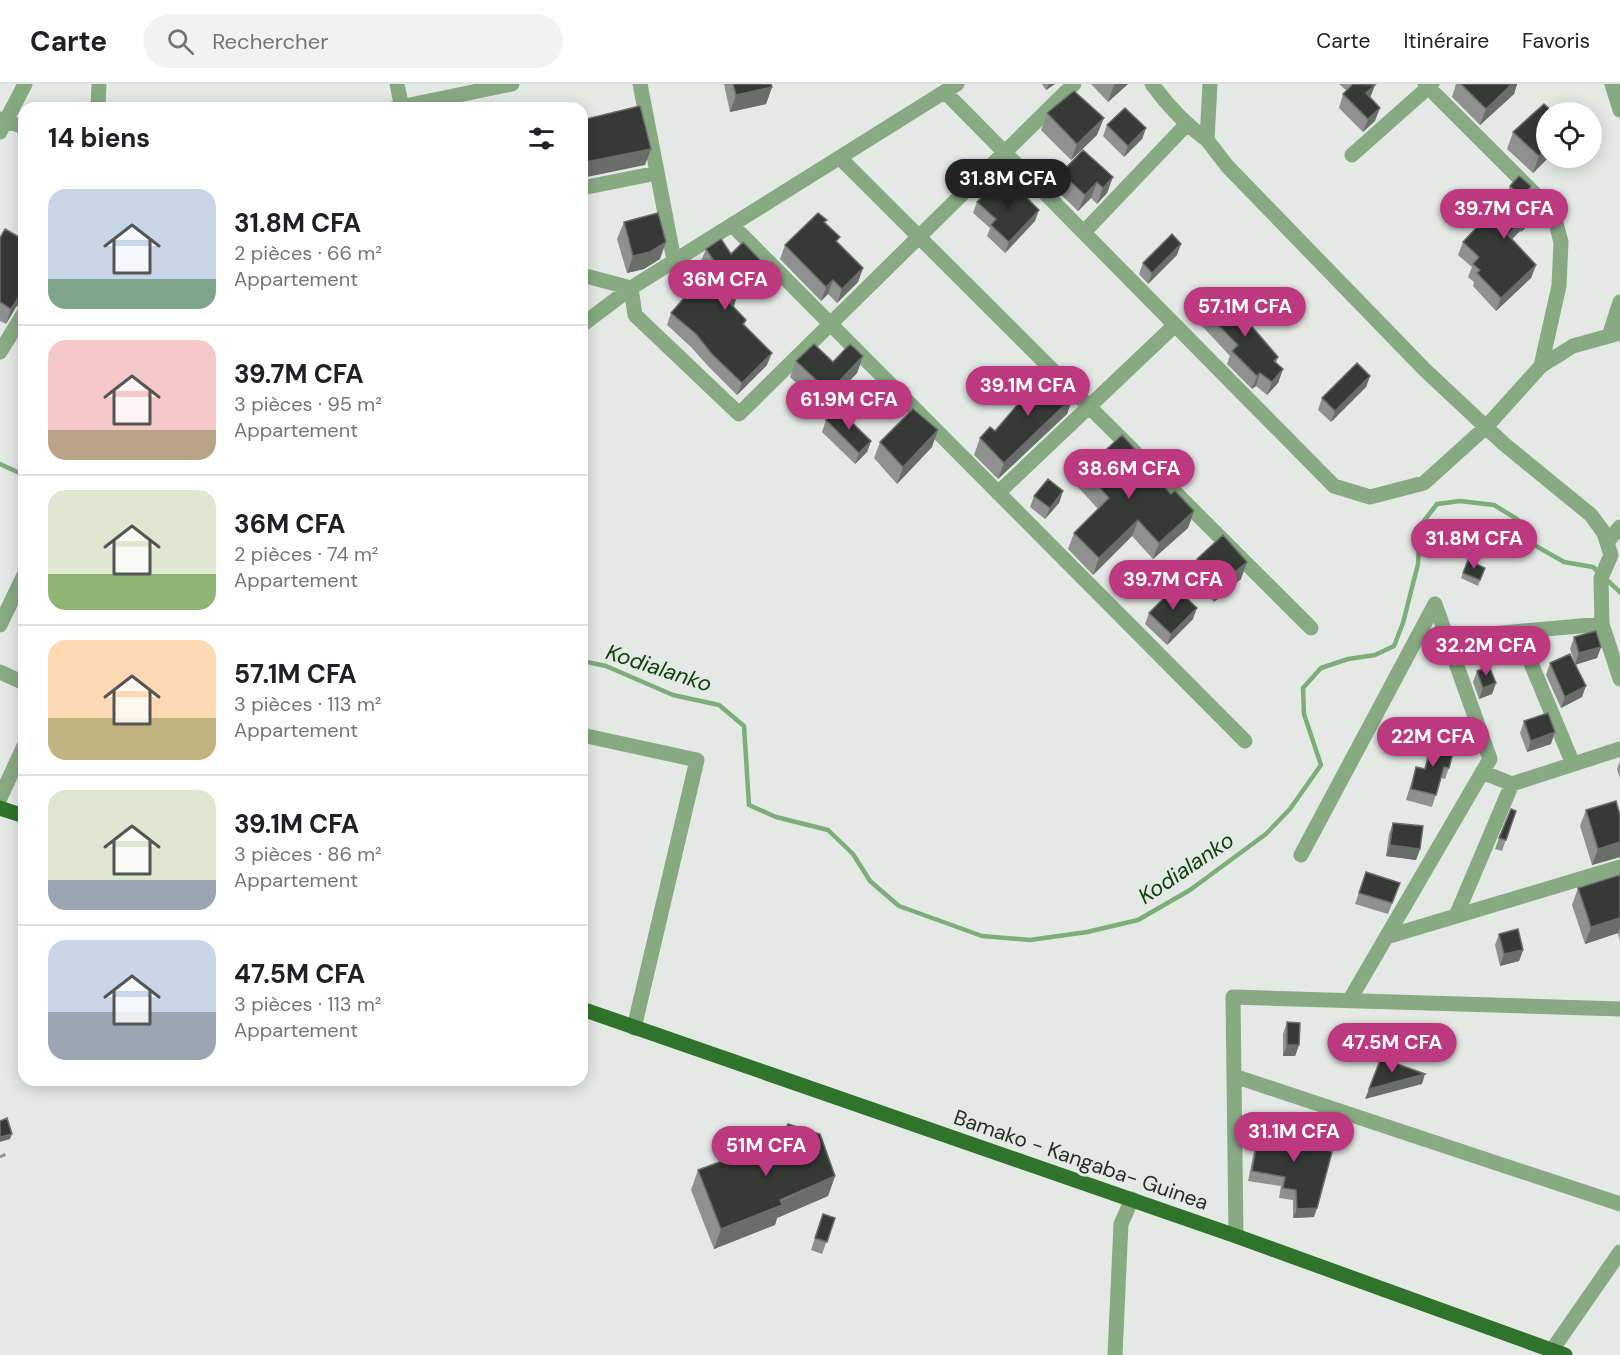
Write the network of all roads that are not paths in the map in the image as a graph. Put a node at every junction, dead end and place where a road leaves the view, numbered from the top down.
1 (25, 84) edge
2 (99, 84) edge
3 (397, 84) edge
4 (512, 84) edge
5 (640, 84) edge
6 (1074, 84) edge
7 (1152, 84) edge
8 (1210, 84) edge
9 (1612, 84) edge
10 (1428, 85) edge
11 (495, 86) edge
12 (951, 88) edge
13 (98, 102) edge
14 (399, 102) edge
15 (426, 102) edge
16 (1620, 110) edge
17 (2, 124) edge
18 (1186, 124) junction
19 (18, 126) edge
20 (1207, 140) junction
21 (1004, 152) junction
22 (1352, 155) dead end
23 (840, 158) junction
24 (657, 173) junction
25 (588, 187) edge
26 (732, 225) junction
27 (1084, 232) junction
28 (919, 236) junction
29 (675, 260) junction
30 (588, 277) edge
31 (631, 288) junction
32 (1620, 302) edge
33 (588, 320) edge
34 (18, 323) edge
35 (829, 325) junction
36 (1175, 325) junction
37 (1614, 335) edge
38 (0, 352) edge
39 (1541, 366) junction
40 (1089, 406) junction
41 (1485, 427) junction
42 (998, 494) junction
43 (1620, 527) edge
44 (1607, 542) junction
45 (18, 587) edge
46 (1602, 624) junction
47 (0, 625) edge
48 (1311, 628) dead end
49 (1518, 632) junction
50 (1447, 638) junction
51 (0, 672) edge
52 (1620, 679) edge
53 (18, 680) edge
54 (588, 736) edge
55 (1245, 741) dead end
56 (1620, 749) edge
57 (18, 759) edge
58 (1574, 764) junction
59 (1482, 772) junction
60 (1512, 784) junction
61 (0, 798) edge
62 (0, 808) edge
63 (18, 814) edge
64 (1301, 855) dead end
65 (1620, 867) edge
66 (1456, 916) junction
67 (1386, 938) junction
68 (1349, 1001) junction
69 (1620, 1009) edge
70 (588, 1011) edge
71 (634, 1028) junction
72 (1234, 1077) junction
73 (1132, 1199) junction
74 (1620, 1204) edge
75 (1236, 1236) junction
76 (1620, 1252) edge
77 (1559, 1352) edge
78 (1115, 1355) edge

1 - 17 street
2 - 13 street
3 - 14 street
4 - 11 street
5 - 24 street
6 - 21 street
7 - 18 street
8 - 20 street
9 - 16 street
10 - 22 street
10 - 39 street
11 - 15 street
12 - 21 street
12 - 23 street
17 - 19 street
18 - 20 street
18 - 27 street
20 - 41 street
21 - 27 street
21 - 28 street
23 - 26 street
23 - 28 street
24 - 25 street
24 - 29 street
26 - 29 street
26 - 35 street
27 - 36 street
28 - 35 street
28 - 40 street
29 - 31 street
30 - 31 street
31 - 33 street
31 - 35 street
32 - 37 street
34 - 38 street
35 - 42 street
36 - 40 street
36 - 41 street
37 - 39 street
39 - 41 street
40 - 42 street
40 - 48 street
41 - 44 street
42 - 55 street
43 - 44 street
44 - 46 street
45 - 47 street
46 - 49 street
46 - 52 street
49 - 50 street
49 - 58 street
50 - 59 street
50 - 64 street
51 - 53 street
54 - 71 street
56 - 58 street
57 - 61 street
58 - 60 street
59 - 60 street
59 - 67 street
60 - 66 street
62 - 63 main road
65 - 66 street
66 - 67 street
67 - 68 street
68 - 69 street
68 - 72 street
70 - 71 main road, Bamako - Kangaba- Guinea
71 - 73 main road, Bamako - Kangaba- Guinea
72 - 74 street
72 - 75 street
73 - 75 main road, Bamako - Kangaba- Guinea
73 - 78 street
75 - 77 main road, Bamako - Kangaba- Guinea
76 - 77 street

